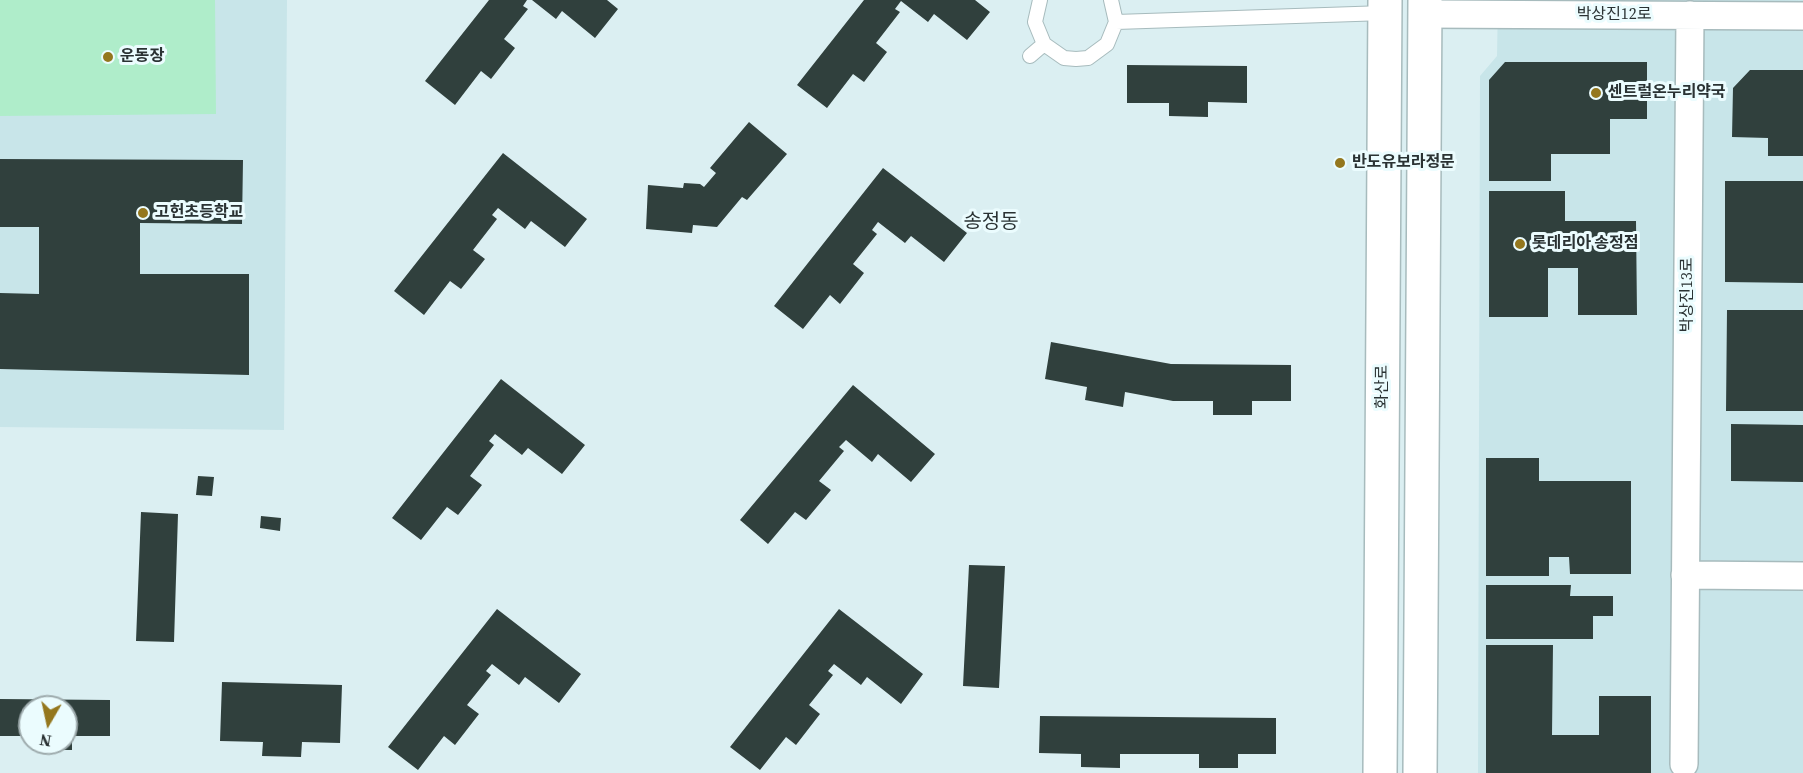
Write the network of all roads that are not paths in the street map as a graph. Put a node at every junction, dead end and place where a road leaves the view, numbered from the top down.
1 (1040, 0) edge
2 (1111, 0) edge
3 (1385, 7) edge
4 (1425, 7) edge
5 (1690, 15) junction
6 (1803, 16) edge
7 (1116, 22) junction
8 (1044, 45) junction
9 (1030, 56) dead end
10 (1685, 575) junction
11 (1803, 576) edge
12 (1684, 764) dead end
13 (1380, 773) edge
14 (1420, 773) edge

1 - 8 lane
2 - 7 lane
3 - 7 lane
3 - 13 street, 화산로
4 - 5 street, 박상진12로
4 - 14 street
5 - 6 street, 박상진12로
5 - 10 street, 박상진13로
7 - 8 lane
8 - 9 lane
10 - 11 street
10 - 12 street, 박상진13로

